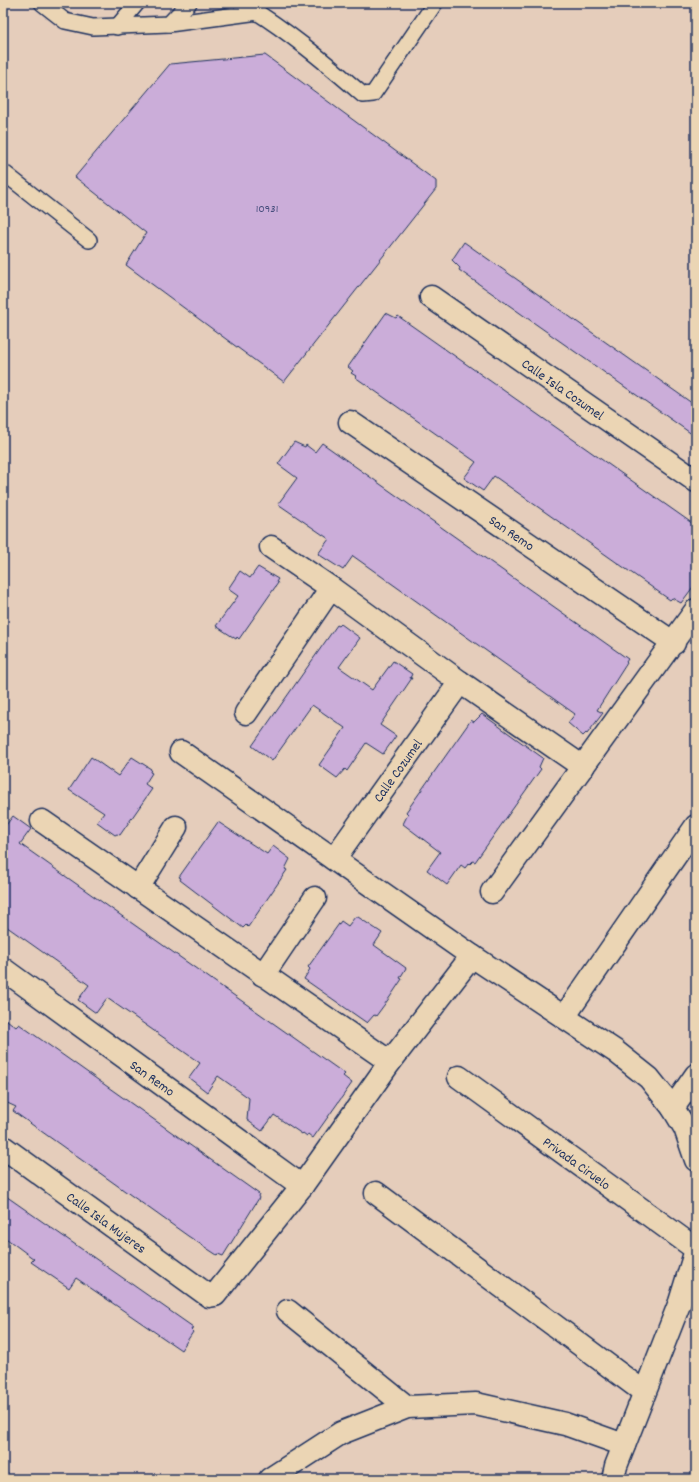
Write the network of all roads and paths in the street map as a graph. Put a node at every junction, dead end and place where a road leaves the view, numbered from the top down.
1 (42, 3) edge
2 (137, 3) edge
3 (189, 3) edge
4 (242, 3) edge
5 (435, 3) edge
6 (258, 12) junction
7 (169, 24) junction
8 (118, 27) junction
9 (3, 172) edge
10 (89, 240) dead end
11 (431, 297) dead end
12 (350, 422) dead end
13 (696, 480) edge
14 (272, 547) dead end
15 (331, 588) junction
16 (696, 610) edge
17 (674, 643) junction
18 (460, 682) junction
19 (246, 713) dead end
20 (181, 752) dead end
21 (583, 767) junction
22 (42, 821) dead end
23 (696, 826) edge
24 (176, 827) dead end
25 (334, 859) junction
26 (138, 888) junction
27 (492, 892) dead end
28 (315, 898) dead end
29 (472, 956) junction
30 (3, 969) edge
31 (263, 975) junction
32 (564, 1017) junction
33 (390, 1062) junction
34 (696, 1075) edge
35 (459, 1077) dead end
36 (673, 1108) junction
37 (3, 1147) edge
38 (696, 1160) edge
39 (302, 1186) junction
40 (376, 1193) dead end
41 (696, 1250) edge
42 (288, 1311) dead end
43 (644, 1392) junction
44 (406, 1407) junction
45 (624, 1445) junction
46 (270, 1479) edge
47 (613, 1479) edge

1 - 8 lane
2 - 8 lane
3 - 7 lane
4 - 6 lane
5 - 6 lane
6 - 7 lane
7 - 8 lane
9 - 10 lane
11 - 13 street, Calle Isla Cozumel
12 - 17 street, San Remo
14 - 15 street
15 - 18 street
15 - 19 street
16 - 17 street
17 - 21 street
18 - 21 street
18 - 25 street, Calle Cozumel
20 - 25 street
21 - 27 street
22 - 26 street
23 - 32 street
24 - 26 street
25 - 29 street
26 - 31 street
28 - 31 street
29 - 32 street
29 - 33 street
30 - 39 street, San Remo
31 - 33 street
32 - 36 street
33 - 39 street
34 - 36 street
35 - 41 street, Privada Ciruelo
36 - 38 street
37 - 39 street, Calle Isla Mujeres
40 - 43 street
41 - 43 street
42 - 44 street
43 - 45 street
44 - 45 street
44 - 46 street
45 - 47 street

